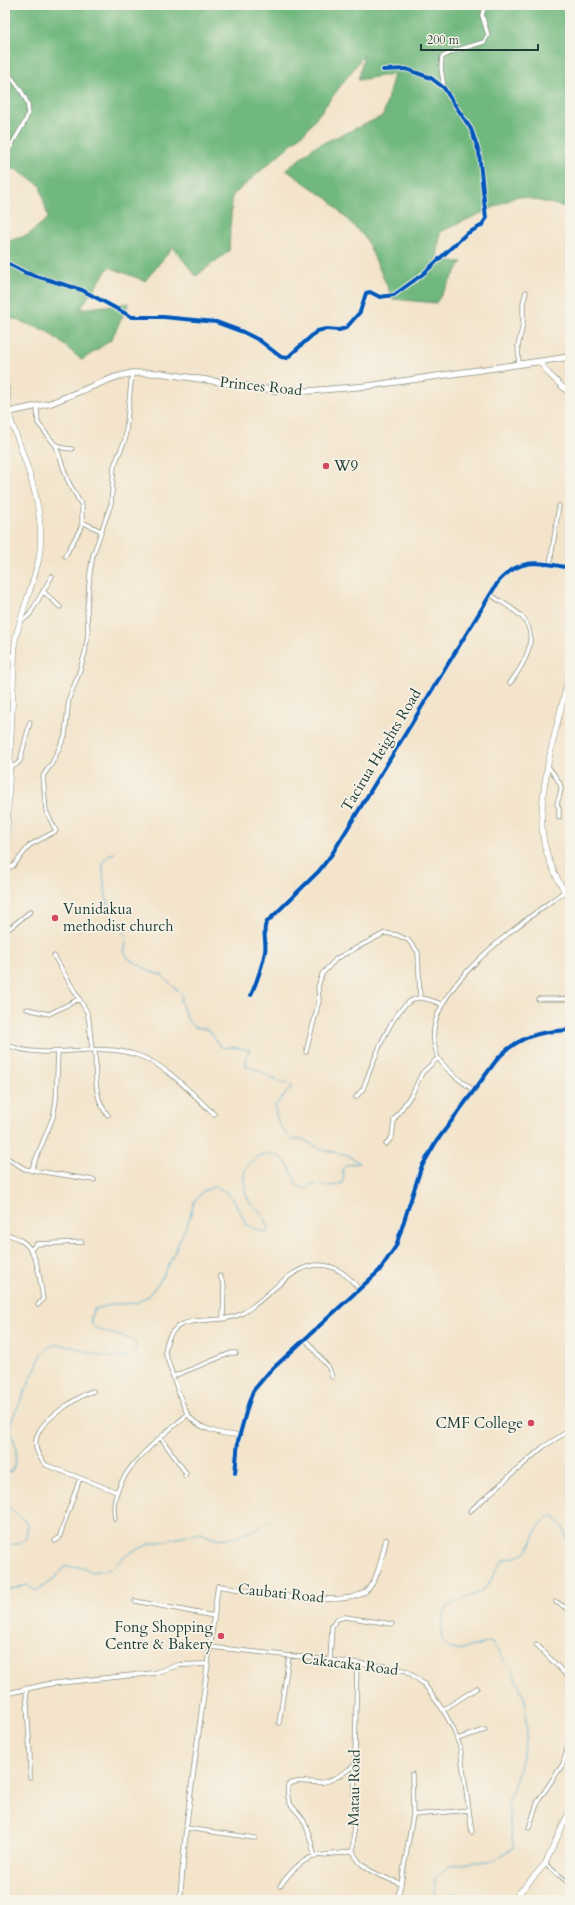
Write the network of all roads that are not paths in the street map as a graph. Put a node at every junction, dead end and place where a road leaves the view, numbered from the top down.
1 (485, 5) edge
2 (5, 70) edge
3 (383, 70) dead end
4 (444, 88) junction
5 (5, 159) edge
6 (5, 262) edge
7 (526, 292) dead end
8 (570, 357) edge
9 (540, 362) junction
10 (519, 365) junction
11 (132, 373) junction
12 (5, 378) edge
13 (570, 394) edge
14 (37, 406) junction
15 (6, 413) edge
16 (55, 443) junction
17 (72, 450) dead end
18 (559, 506) dead end
19 (82, 522) junction
20 (101, 531) junction
21 (65, 556) dead end
22 (550, 564) junction
23 (570, 568) edge
24 (52, 576) dead end
25 (44, 592) junction
26 (490, 594) junction
27 (60, 607) dead end
28 (20, 620) junction
29 (14, 655) junction
30 (5, 656) edge
31 (570, 672) edge
32 (510, 683) dead end
33 (30, 722) dead end
34 (8, 760) edge
35 (548, 766) junction
36 (10, 767) junction
37 (559, 817) dead end
38 (6, 869) edge
39 (5, 881) edge
40 (565, 891) junction
41 (570, 900) edge
42 (31, 911) dead end
43 (5, 932) edge
44 (54, 956) dead end
45 (251, 995) dead end
46 (420, 998) junction
47 (78, 999) junction
48 (538, 999) dead end
49 (570, 999) edge
50 (441, 1004) junction
51 (27, 1009) dead end
52 (570, 1030) edge
53 (5, 1044) edge
54 (94, 1051) junction
55 (58, 1052) junction
56 (306, 1052) dead end
57 (438, 1058) junction
58 (474, 1091) junction
59 (356, 1097) dead end
60 (108, 1114) dead end
61 (214, 1114) dead end
62 (386, 1144) dead end
63 (5, 1157) edge
64 (31, 1171) junction
65 (94, 1180) dead end
66 (5, 1234) edge
67 (82, 1242) dead end
68 (31, 1250) junction
69 (220, 1276) dead end
70 (360, 1289) junction
71 (38, 1305) dead end
72 (223, 1319) junction
73 (306, 1340) junction
74 (236, 1353) dead end
75 (174, 1376) junction
76 (332, 1377) dead end
77 (93, 1391) dead end
78 (188, 1414) junction
79 (570, 1430) edge
80 (240, 1436) junction
81 (161, 1438) junction
82 (235, 1473) dead end
83 (185, 1476) dead end
84 (80, 1478) junction
85 (117, 1492) junction
86 (470, 1511) dead end
87 (115, 1519) dead end
88 (386, 1540) dead end
89 (55, 1541) dead end
90 (135, 1601) dead end
91 (556, 1602) dead end
92 (570, 1610) edge
93 (214, 1616) junction
94 (392, 1624) dead end
95 (536, 1644) dead end
96 (210, 1647) junction
97 (289, 1656) junction
98 (330, 1660) junction
99 (208, 1664) junction
100 (357, 1664) junction
101 (570, 1678) edge
102 (26, 1688) junction
103 (477, 1688) dead end
104 (5, 1694) edge
105 (443, 1710) junction
106 (279, 1723) dead end
107 (570, 1724) edge
108 (485, 1730) dead end
109 (457, 1739) junction
110 (354, 1766) junction
111 (412, 1774) dead end
112 (30, 1778) dead end
113 (469, 1810) junction
114 (570, 1810) edge
115 (413, 1815) junction
116 (186, 1828) junction
117 (529, 1828) dead end
118 (472, 1832) dead end
119 (255, 1838) dead end
120 (353, 1851) junction
121 (315, 1856) junction
122 (545, 1864) junction
123 (402, 1884) junction
124 (570, 1884) edge
125 (280, 1886) dead end
126 (180, 1900) edge
127 (396, 1900) edge
128 (513, 1900) edge

1 - 4 street
2 - 5 street
3 - 4 street
4 - 6 street
7 - 10 street
8 - 9 main road, Princes Road
9 - 10 main road, Princes Road
9 - 13 main road
10 - 11 main road, Princes Road
11 - 14 main road, Princes Road
11 - 20 street
12 - 15 street
14 - 15 main road, Princes Road
14 - 16 street
15 - 28 main road
16 - 17 street
16 - 19 street
18 - 22 street
19 - 20 street
19 - 21 street
20 - 38 street
22 - 23 street, Tacirua Heights Road
22 - 26 street, Tacirua Heights Road
24 - 25 street
25 - 27 street
25 - 28 street
26 - 32 street
26 - 45 street, Tacirua Heights Road
28 - 29 main road
29 - 30 street
29 - 34 main road
31 - 35 main road
33 - 36 street
34 - 36 main road
35 - 37 street
35 - 40 main road
36 - 38 main road
38 - 39 main road
40 - 41 main road
40 - 50 street
42 - 43 street
44 - 47 street
46 - 50 street
46 - 56 street
46 - 59 street
47 - 51 street
47 - 54 street
48 - 49 street
50 - 57 street
52 - 58 street
53 - 55 street
54 - 55 street
54 - 60 street
54 - 61 street
55 - 64 street
57 - 58 street
57 - 62 street
58 - 70 street
63 - 64 street
64 - 65 street
66 - 68 street
67 - 68 street
68 - 71 street
69 - 72 street
70 - 72 street
70 - 73 street
72 - 75 street
73 - 76 street
73 - 80 street
74 - 75 street
75 - 78 street
77 - 84 street
78 - 80 street
78 - 81 street
79 - 86 street
80 - 82 street
81 - 83 street
81 - 85 street
84 - 85 street
84 - 89 street
85 - 87 street
88 - 93 street, Caubati Road
90 - 93 street
91 - 92 street
93 - 96 street, Caubati Road
94 - 98 street
95 - 101 street
96 - 97 street, Cakacaka Road
96 - 99 street, Caubati Road
97 - 98 street, Cakacaka Road
97 - 106 street
98 - 100 street, Cakacaka Road
99 - 102 street
99 - 116 street, Caubati Road
100 - 105 street, Cakacaka Road
100 - 110 street, Matau Road
102 - 104 street
102 - 112 street
103 - 105 street
105 - 109 street, Cakacaka Road
107 - 117 street
108 - 109 street
109 - 113 street, Cakacaka Road
110 - 120 street, Matau Road
110 - 121 street
111 - 115 street
113 - 115 street
113 - 118 street, Cakacaka Road
114 - 122 main road
115 - 123 street
116 - 119 street
116 - 126 street, Caubati Road
120 - 121 street
120 - 123 street
121 - 125 street
122 - 124 street
122 - 128 main road
123 - 127 street

